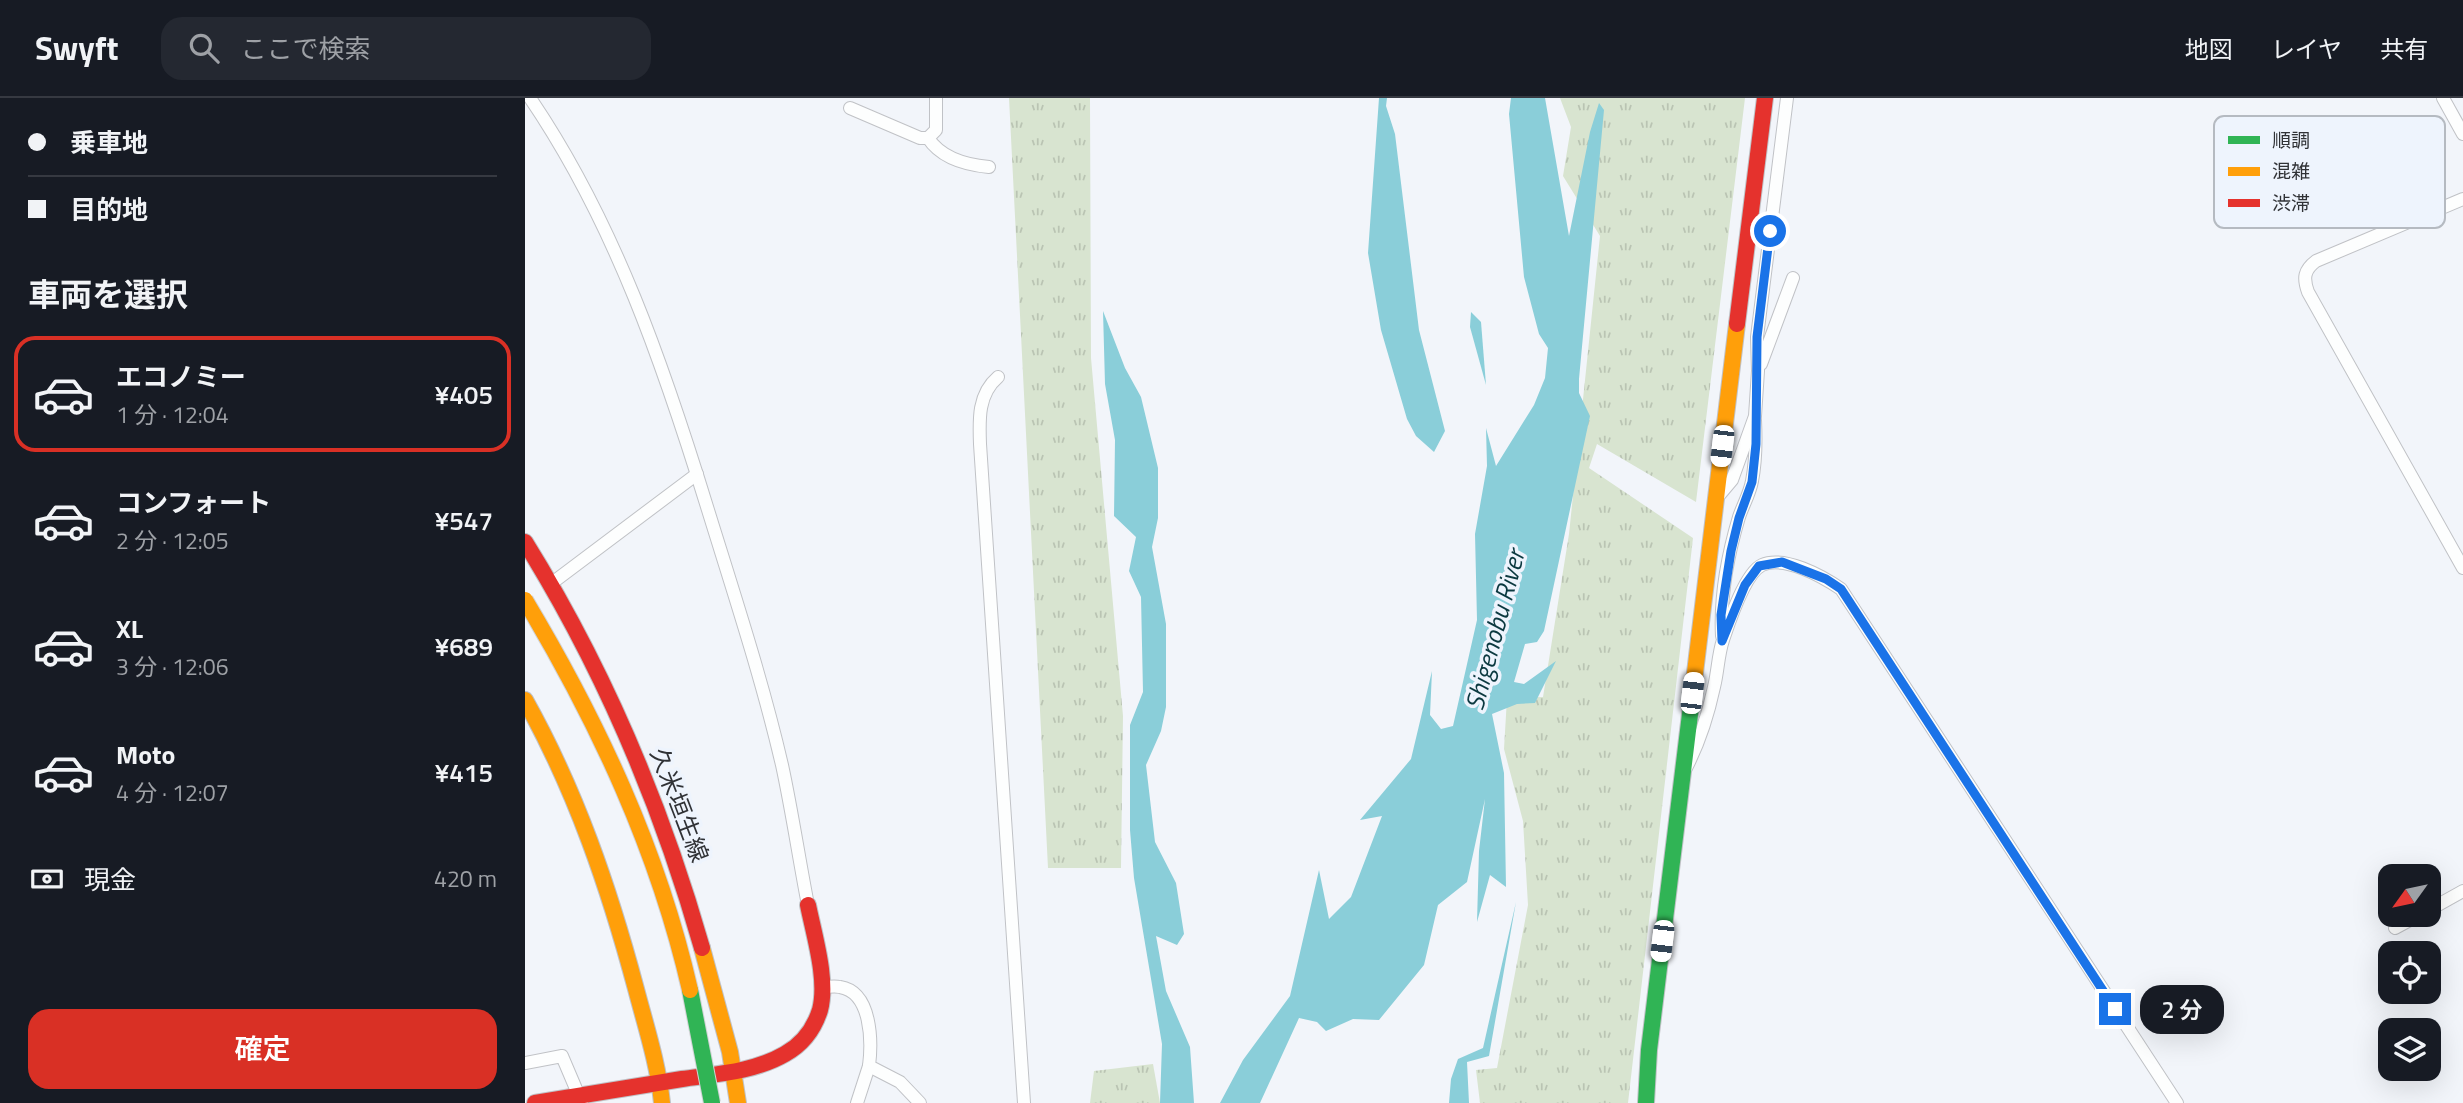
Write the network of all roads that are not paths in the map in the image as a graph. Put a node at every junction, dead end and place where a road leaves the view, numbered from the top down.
1 (530, 98) edge
2 (936, 98) edge
3 (1765, 98) edge
4 (1787, 98) edge
5 (2443, 98) edge
6 (850, 108) dead end
7 (2463, 134) edge
8 (927, 138) junction
9 (989, 167) dead end
10 (2463, 199) edge
11 (2445, 207) edge
12 (2394, 228) edge
13 (1793, 278) dead end
14 (1758, 371) junction
15 (998, 377) dead end
16 (1755, 416) junction
17 (697, 474) junction
18 (1716, 499) junction
19 (525, 542) edge
20 (2463, 568) edge
21 (552, 583) junction
22 (525, 602) edge
23 (1722, 641) junction
24 (525, 700) edge
25 (1682, 776) junction
26 (2463, 891) edge
27 (2441, 903) edge
28 (808, 905) joint
29 (823, 987) junction
30 (525, 1063) edge
31 (869, 1066) junction
32 (735, 1071) junction
33 (661, 1083) junction
34 (575, 1099) edge
35 (535, 1103) edge
36 (662, 1103) edge
37 (712, 1103) edge
38 (738, 1103) edge
39 (857, 1103) edge
40 (920, 1103) edge
41 (1024, 1103) edge
42 (1646, 1103) edge
43 (2177, 1103) edge

1 - 17 street
2 - 8 street
3 - 18 main road
4 - 14 street
5 - 7 street
6 - 8 street
8 - 9 street
10 - 11 street
12 - 20 street
13 - 14 street
14 - 16 street
15 - 41 street
16 - 18 street
16 - 23 street
17 - 21 street
17 - 28 street
18 - 25 main road
19 - 21 main road, 久米垣生線
21 - 22 main road
21 - 32 main road, 久米垣生線
22 - 37 main road, bridge
23 - 25 street
23 - 43 street
24 - 33 main road
25 - 42 main road
26 - 27 street
28 - 29 main road
29 - 31 street
29 - 32 main road
30 - 34 street
31 - 39 street
31 - 40 street
32 - 33 main road
32 - 38 main road, 久米垣生線
33 - 34 main road
33 - 36 main road
34 - 35 main road

